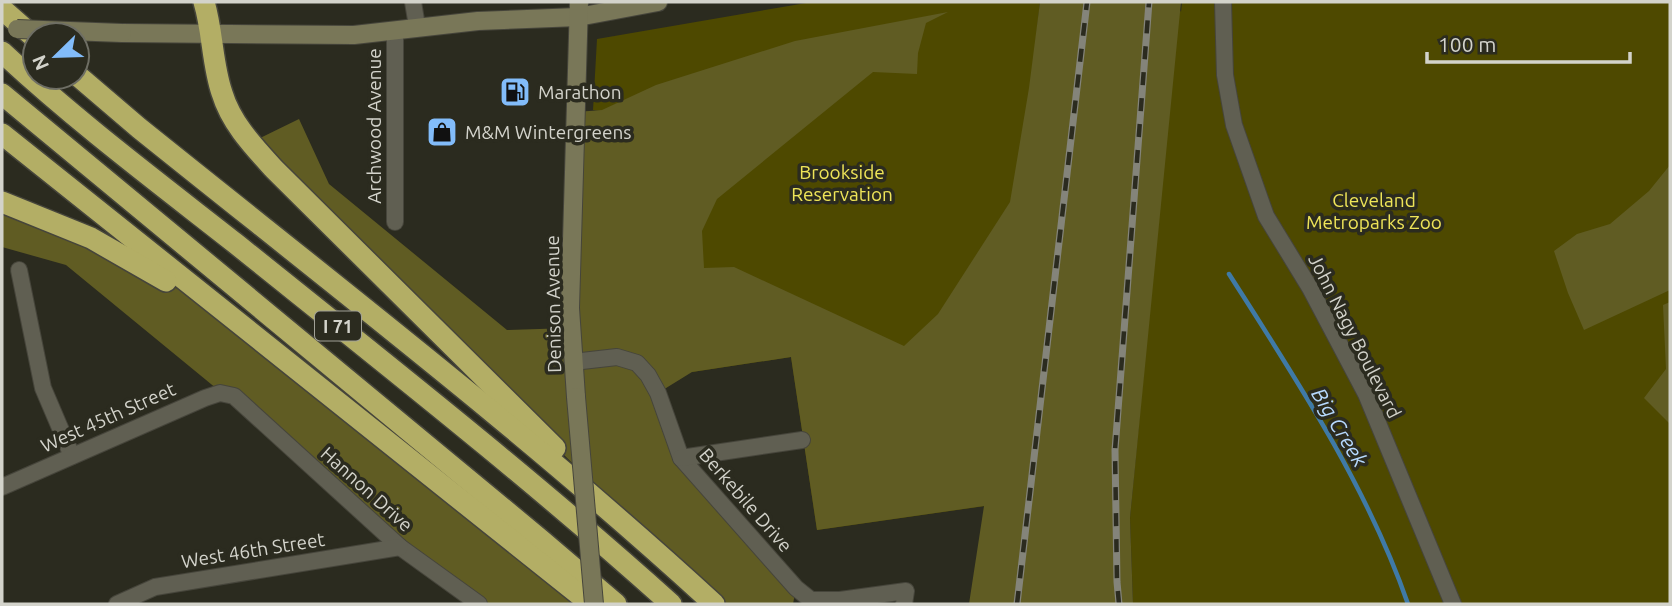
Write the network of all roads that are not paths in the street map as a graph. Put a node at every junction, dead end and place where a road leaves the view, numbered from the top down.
1 (204, 2) edge
2 (414, 2) edge
3 (658, 2) edge
4 (1223, 2) edge
5 (2, 9) edge
6 (578, 9) edge
7 (21, 26) edge
8 (417, 26) junction
9 (2, 28) edge
10 (395, 30) junction
11 (212, 32) junction
12 (2, 52) edge
13 (91, 87) edge
14 (2, 94) edge
15 (2, 134) edge
16 (2, 202) edge
17 (395, 222) dead end
18 (19, 270) dead end
19 (573, 362) junction
20 (326, 395) junction
21 (233, 396) joint
22 (802, 440) dead end
23 (72, 456) junction
24 (681, 458) junction
25 (2, 487) edge
26 (628, 525) junction
27 (400, 547) junction
28 (905, 598) edge
29 (117, 604) edge
30 (479, 604) edge
31 (593, 604) edge
32 (616, 604) edge
33 (671, 604) edge
34 (714, 604) edge
35 (1453, 604) edge

1 - 11 highway
2 - 8 street
3 - 6 main road
4 - 35 street, John Nagy Boulevard
5 - 7 highway
6 - 8 main road
6 - 19 main road, Denison Avenue
8 - 10 main road
9 - 11 main road, bridge
10 - 11 main road
10 - 17 street, Archwood Avenue
11 - 26 highway
12 - 33 highway, I 71
13 - 26 highway
14 - 32 highway, I 71
15 - 20 highway
16 - 20 highway
18 - 23 street
19 - 24 street, Berkebile Drive
19 - 31 main road, Denison Avenue, bridge
20 - 31 highway
21 - 23 street, West 45th Street
21 - 27 street, Hannon Drive
22 - 24 street
23 - 25 street, West 45th Street
24 - 28 street, Berkebile Drive
26 - 34 highway
27 - 29 street, West 46th Street
27 - 30 street, Hannon Drive

